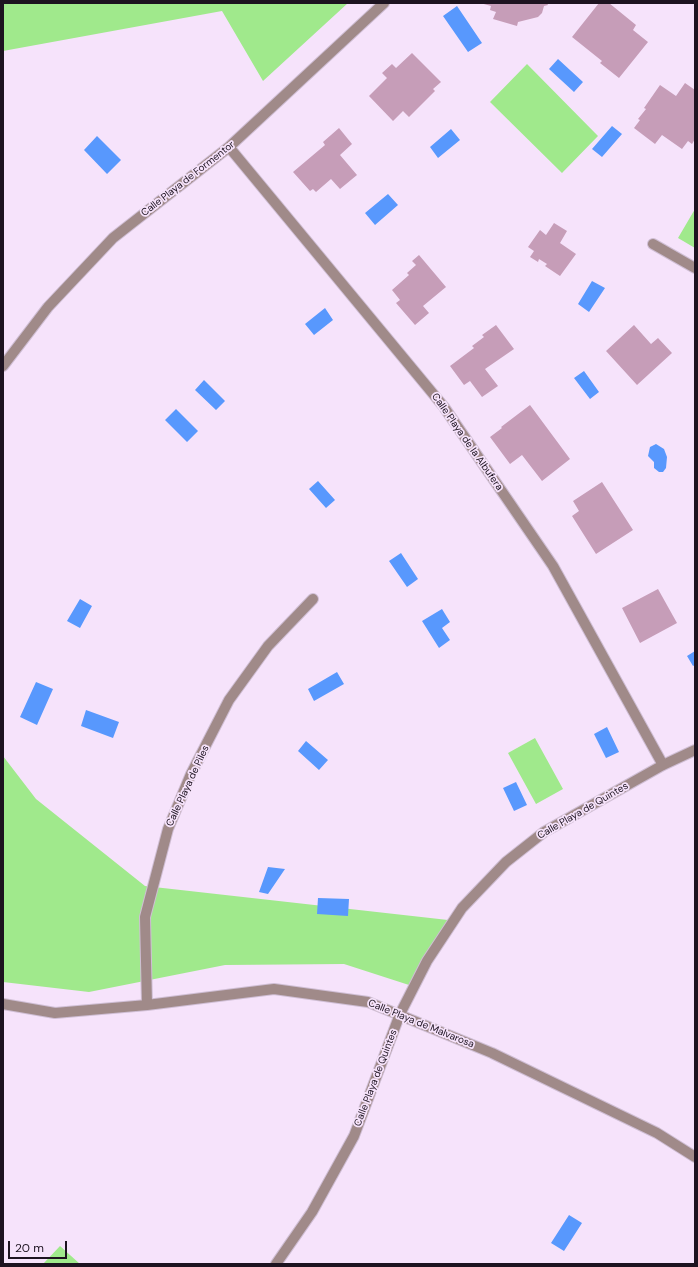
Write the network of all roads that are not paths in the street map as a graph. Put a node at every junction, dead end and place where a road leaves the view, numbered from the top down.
1 (384, 3) edge
2 (229, 147) junction
3 (653, 244) dead end
4 (695, 268) edge
5 (3, 366) edge
6 (313, 599) dead end
7 (695, 750) edge
8 (663, 765) junction
9 (3, 1004) edge
10 (147, 1005) junction
11 (400, 1014) junction
12 (695, 1157) edge
13 (276, 1264) edge

1 - 2 street, Calle Playa de Formentor
2 - 5 street, Calle Playa de Formentor
2 - 8 street, Calle Playa de la Albufera
3 - 4 street
6 - 10 street, Calle Playa de Piles
7 - 8 street, Calle Playa de Quintes
8 - 11 street, Calle Playa de Quintes
9 - 10 street, Calle Playa de Malvarosa
10 - 11 street, Calle Playa de Malvarosa
11 - 12 street, Calle Playa de Malvarosa
11 - 13 street, Calle Playa de Quintes

